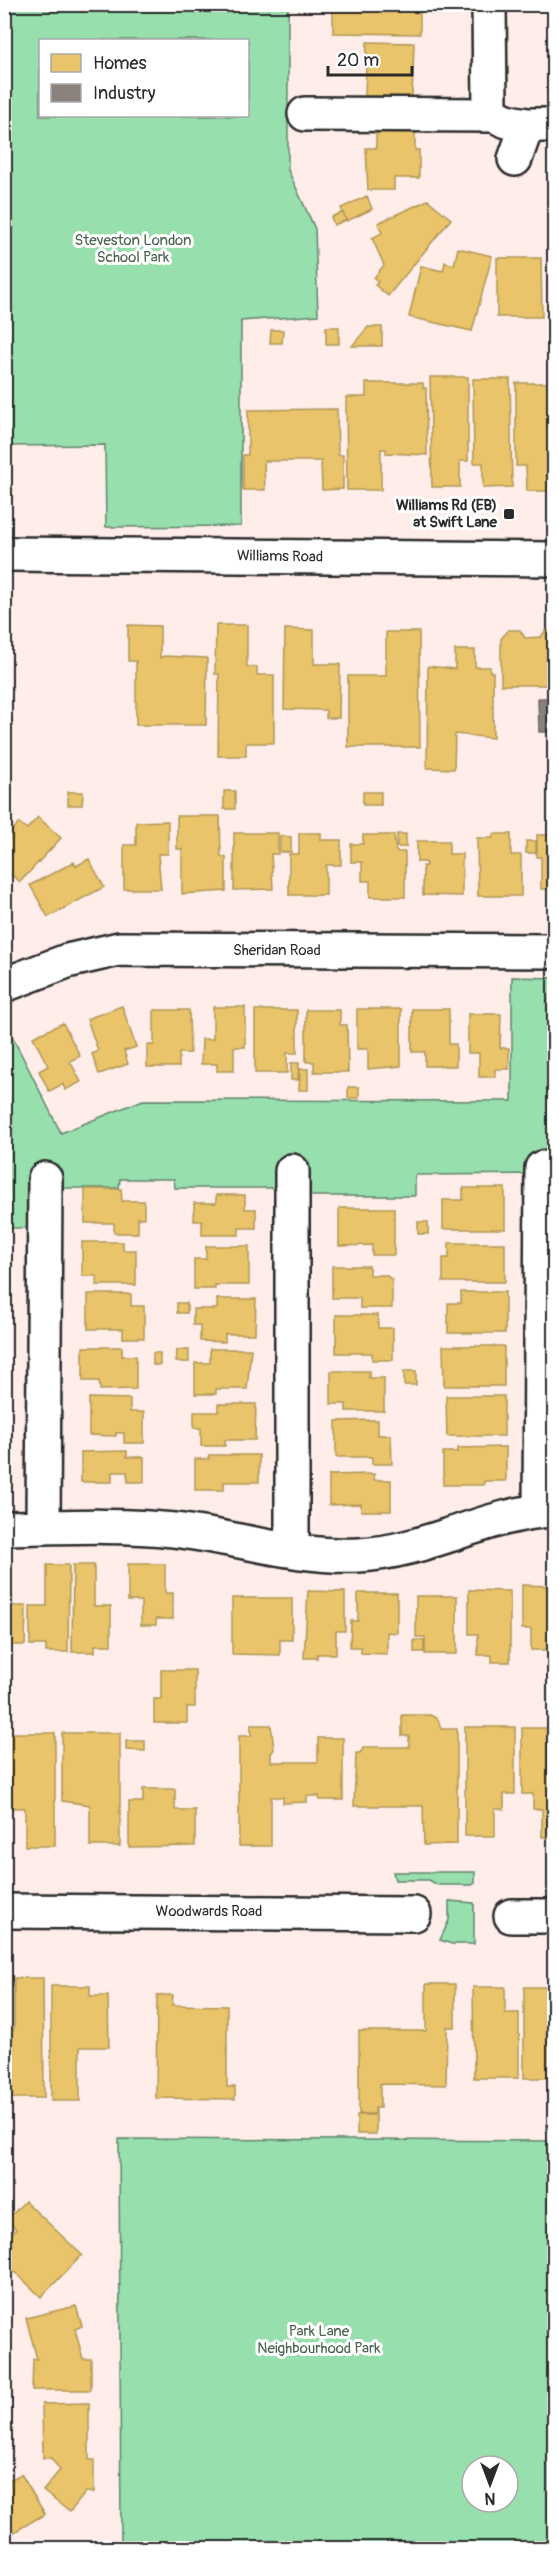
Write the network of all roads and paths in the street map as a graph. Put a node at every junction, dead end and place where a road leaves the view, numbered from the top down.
1 (489, 4) edge
2 (305, 114) dead end
3 (494, 115) junction
4 (541, 125) edge
5 (515, 159) dead end
6 (4, 554) edge
7 (555, 559) edge
8 (555, 951) edge
9 (4, 985) edge
10 (542, 1168) dead end
11 (292, 1171) dead end
12 (45, 1179) dead end
13 (547, 1511) edge
14 (43, 1527) junction
15 (4, 1528) edge
16 (292, 1549) junction
17 (4, 1911) edge
18 (414, 1914) dead end
19 (511, 1916) dead end
20 (555, 1916) edge

1 - 3 street
2 - 3 street
3 - 4 street
4 - 5 street
6 - 7 street, Williams Road
8 - 9 street, Sheridan Road
10 - 13 street
11 - 16 street
12 - 14 street
13 - 16 street
14 - 15 street
14 - 16 street
17 - 18 street, Woodwards Road
19 - 20 street

